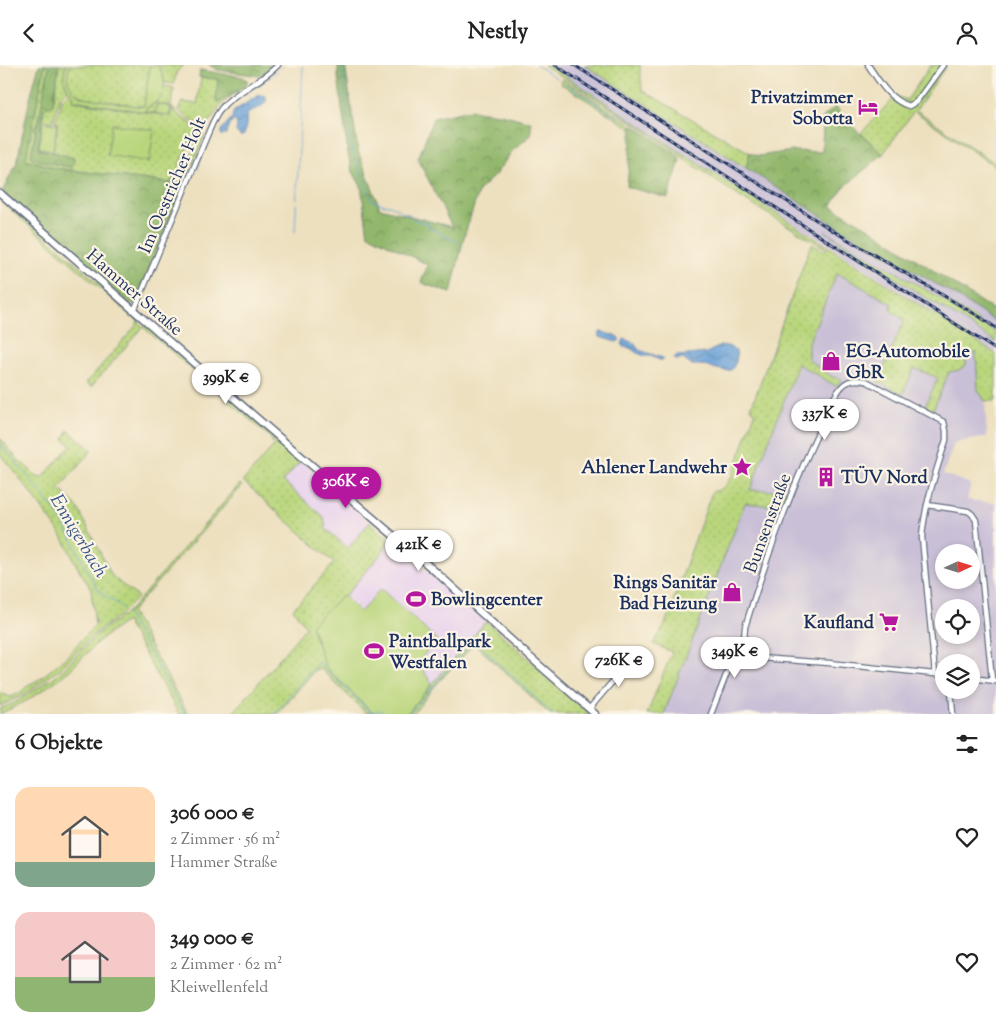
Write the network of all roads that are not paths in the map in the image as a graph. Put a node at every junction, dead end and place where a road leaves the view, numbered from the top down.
1 (278, 65) edge
2 (868, 65) edge
3 (943, 65) edge
4 (0, 193) edge
5 (134, 311) junction
6 (926, 505) junction
7 (746, 657) junction
8 (632, 662) dead end
9 (935, 674) joint
10 (980, 679) edge
11 (994, 680) edge
12 (952, 699) edge
13 (589, 709) junction
14 (595, 714) edge
15 (711, 714) edge
16 (953, 714) edge

1 - 5 street, Im Oestricher Holt
2 - 3 street
4 - 5 main road, Hammer Straße
5 - 13 main road, Hammer Straße
6 - 7 street, Bunsenstraße
6 - 9 street, Bunsenstraße
6 - 11 street
7 - 9 street
7 - 15 street
8 - 13 street
10 - 11 street
12 - 16 street
13 - 14 main road, Hammer Straße

